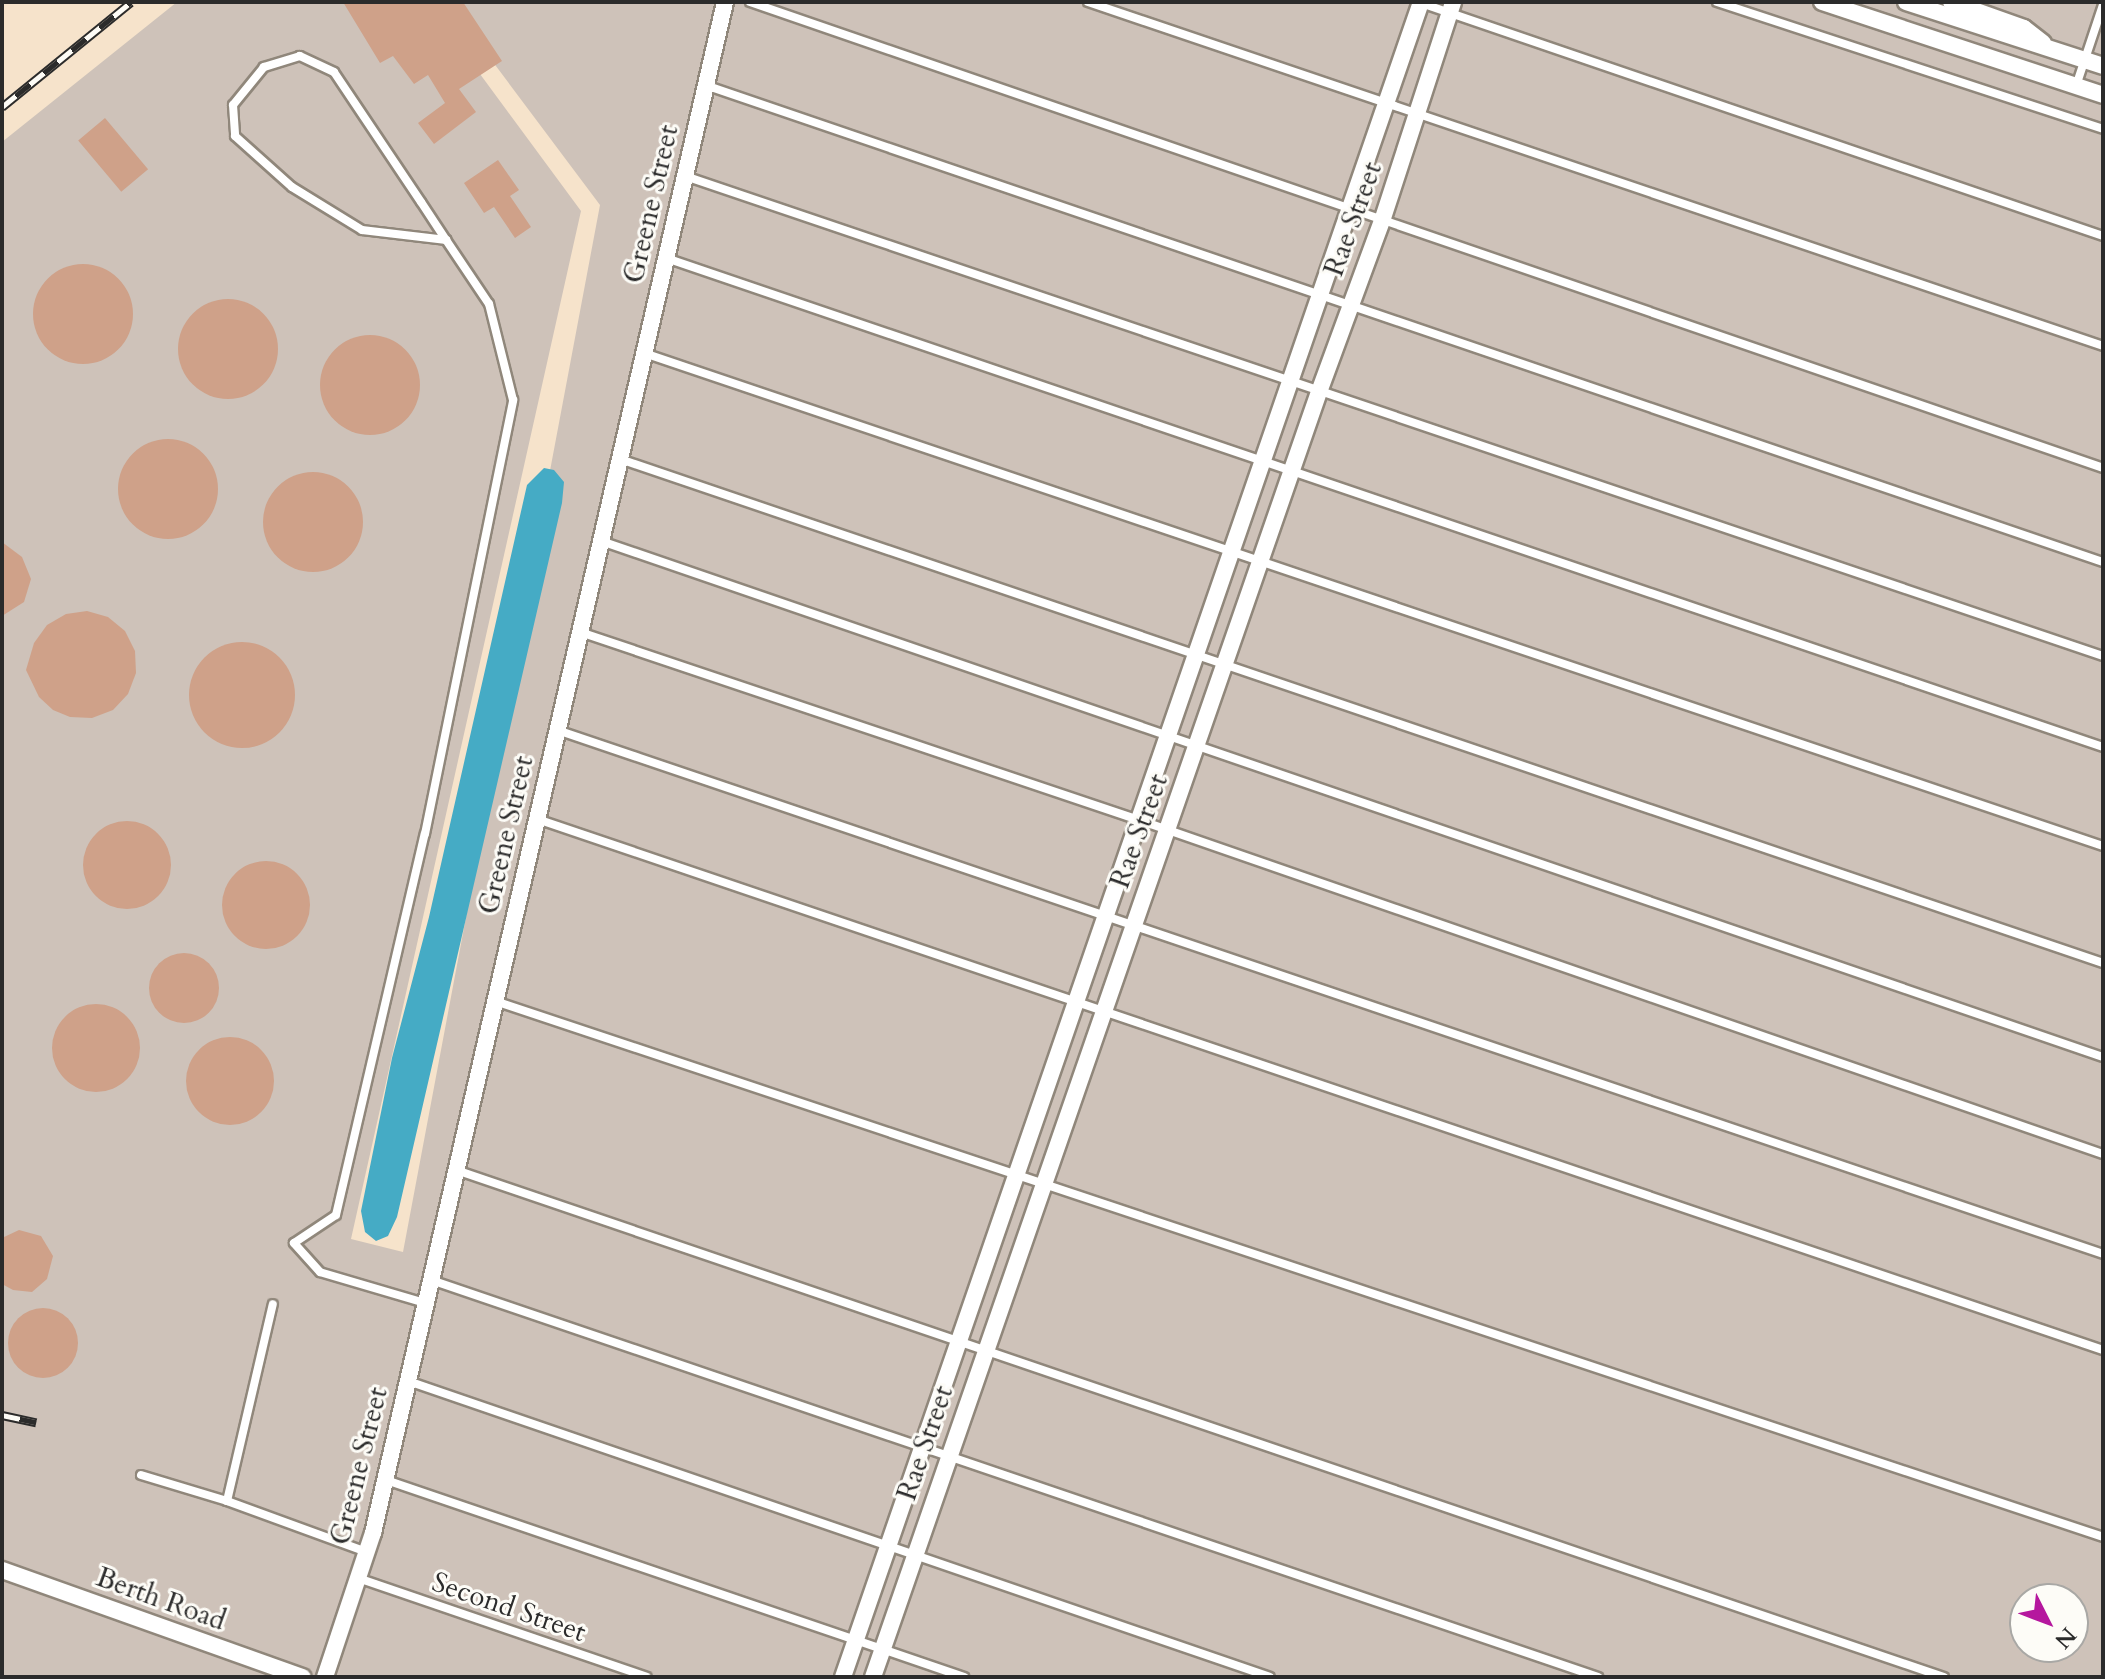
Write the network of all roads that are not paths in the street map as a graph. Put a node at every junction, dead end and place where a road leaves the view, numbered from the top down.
1 (725, 2) edge
2 (750, 2) edge
3 (1088, 2) edge
4 (1419, 2) edge
5 (1717, 2) edge
6 (1906, 2) edge
7 (1951, 2) edge
8 (1826, 3) edge
9 (2103, 5) edge
10 (1451, 8) edge
11 (2050, 49) junction
12 (2084, 61) junction
13 (2103, 66) edge
14 (704, 85) junction
15 (2076, 86) junction
16 (2103, 95) edge
17 (1386, 103) junction
18 (1417, 113) junction
19 (2103, 129) edge
20 (684, 176) junction
21 (1350, 207) junction
22 (1383, 218) junction
23 (2103, 236) edge
24 (446, 240) junction
25 (665, 257) junction
26 (1321, 293) junction
27 (1350, 303) junction
28 (2103, 346) edge
29 (643, 353) junction
30 (1290, 382) junction
31 (1319, 392) junction
32 (619, 459) junction
33 (1263, 460) junction
34 (2103, 468) edge
35 (1292, 469) junction
36 (600, 541) junction
37 (1232, 550) junction
38 (1260, 560) junction
39 (2103, 562) edge
40 (579, 632) junction
41 (1196, 654) junction
42 (2103, 656) edge
43 (1224, 664) junction
44 (556, 730) junction
45 (1167, 737) junction
46 (1197, 747) junction
47 (2103, 747) edge
48 (536, 818) junction
49 (1139, 820) junction
50 (1166, 830) junction
51 (2103, 846) edge
52 (1106, 915) junction
53 (1133, 924) junction
54 (2103, 963) edge
55 (494, 1001) junction
56 (1076, 1002) junction
57 (1104, 1011) junction
58 (2103, 1057) edge
59 (2103, 1154) edge
60 (456, 1170) junction
61 (1016, 1175) junction
62 (1042, 1183) junction
63 (2103, 1254) edge
64 (431, 1280) junction
65 (425, 1303) junction
66 (273, 1304) dead end
67 (959, 1341) junction
68 (984, 1350) junction
69 (2103, 1350) edge
70 (407, 1381) junction
71 (922, 1447) junction
72 (948, 1456) junction
73 (141, 1475) dead end
74 (385, 1479) junction
75 (227, 1501) junction
76 (2103, 1537) edge
77 (888, 1546) junction
78 (366, 1552) junction
79 (915, 1555) junction
80 (2, 1570) edge
81 (357, 1578) junction
82 (855, 1640) junction
83 (883, 1649) junction
84 (302, 1677) edge
85 (325, 1677) edge
86 (647, 1677) edge
87 (843, 1677) edge
88 (873, 1677) edge
89 (964, 1677) edge
90 (1270, 1677) edge
91 (1598, 1677) edge
92 (1944, 1677) edge

1 - 14 street, Greene Street
2 - 21 lane
3 - 17 lane
4 - 10 lane
4 - 17 street, Rae Street
5 - 19 lane
6 - 11 street
7 - 11 street
8 - 15 street
9 - 12 lane
10 - 18 street, Rae Street
10 - 23 lane
11 - 12 street
12 - 13 street
12 - 15 lane
14 - 20 street, Greene Street
14 - 26 lane
15 - 16 street
17 - 18 lane
17 - 21 street, Rae Street
18 - 22 street, Rae Street
18 - 28 lane
20 - 25 street, Greene Street
20 - 30 lane
21 - 22 lane
21 - 26 street, Rae Street
22 - 27 street, Rae Street
22 - 34 lane
24 - 24 lane
24 - 65 lane
25 - 29 street, Greene Street
25 - 33 lane
26 - 27 lane
26 - 30 street, Rae Street
27 - 31 street, Rae Street
27 - 39 lane
29 - 32 street, Greene Street
29 - 37 lane
30 - 31 lane
30 - 33 street, Rae Street
31 - 35 street, Rae Street
31 - 42 lane
32 - 36 street, Greene Street
32 - 41 lane
33 - 35 lane
33 - 37 street, Rae Street
35 - 38 street, Rae Street
35 - 47 lane
36 - 40 street, Greene Street
36 - 45 lane
37 - 38 lane
37 - 41 street, Rae Street
38 - 43 street, Rae Street
38 - 51 lane
40 - 44 street, Greene Street
40 - 49 lane
41 - 43 lane
41 - 45 street, Rae Street
43 - 46 street, Rae Street
43 - 54 lane
44 - 48 street, Greene Street
44 - 52 lane
45 - 46 lane
45 - 49 street, Rae Street
46 - 50 street, Rae Street
46 - 58 lane
48 - 55 street, Greene Street
48 - 56 lane
49 - 50 lane
49 - 52 street, Rae Street
50 - 53 street, Rae Street
50 - 59 lane
52 - 53 lane
52 - 56 street, Rae Street
53 - 57 street, Rae Street
53 - 63 lane
55 - 60 street, Greene Street
55 - 61 lane
56 - 57 lane
56 - 61 street, Rae Street
57 - 62 street, Rae Street
57 - 69 lane
60 - 64 street, Greene Street
60 - 67 lane
61 - 62 lane
61 - 67 street, Rae Street
62 - 68 street, Rae Street
62 - 76 lane
64 - 65 street, Greene Street
64 - 71 lane
65 - 70 street, Greene Street
66 - 75 lane
67 - 68 lane
67 - 71 street, Rae Street
68 - 72 street, Rae Street
68 - 92 lane
70 - 74 street, Greene Street
70 - 77 lane
71 - 72 lane
71 - 77 street, Rae Street
72 - 79 street, Rae Street
72 - 91 lane
73 - 75 lane
74 - 78 street, Greene Street
74 - 82 lane
75 - 78 lane
77 - 79 lane
77 - 82 street, Rae Street
78 - 81 street, Greene Street
79 - 83 street, Rae Street
79 - 90 lane
80 - 84 street, Berth Road
81 - 85 street, Greene Street
81 - 86 lane, Second Street
82 - 83 lane
82 - 87 street, Rae Street
83 - 88 street, Rae Street
83 - 89 lane

